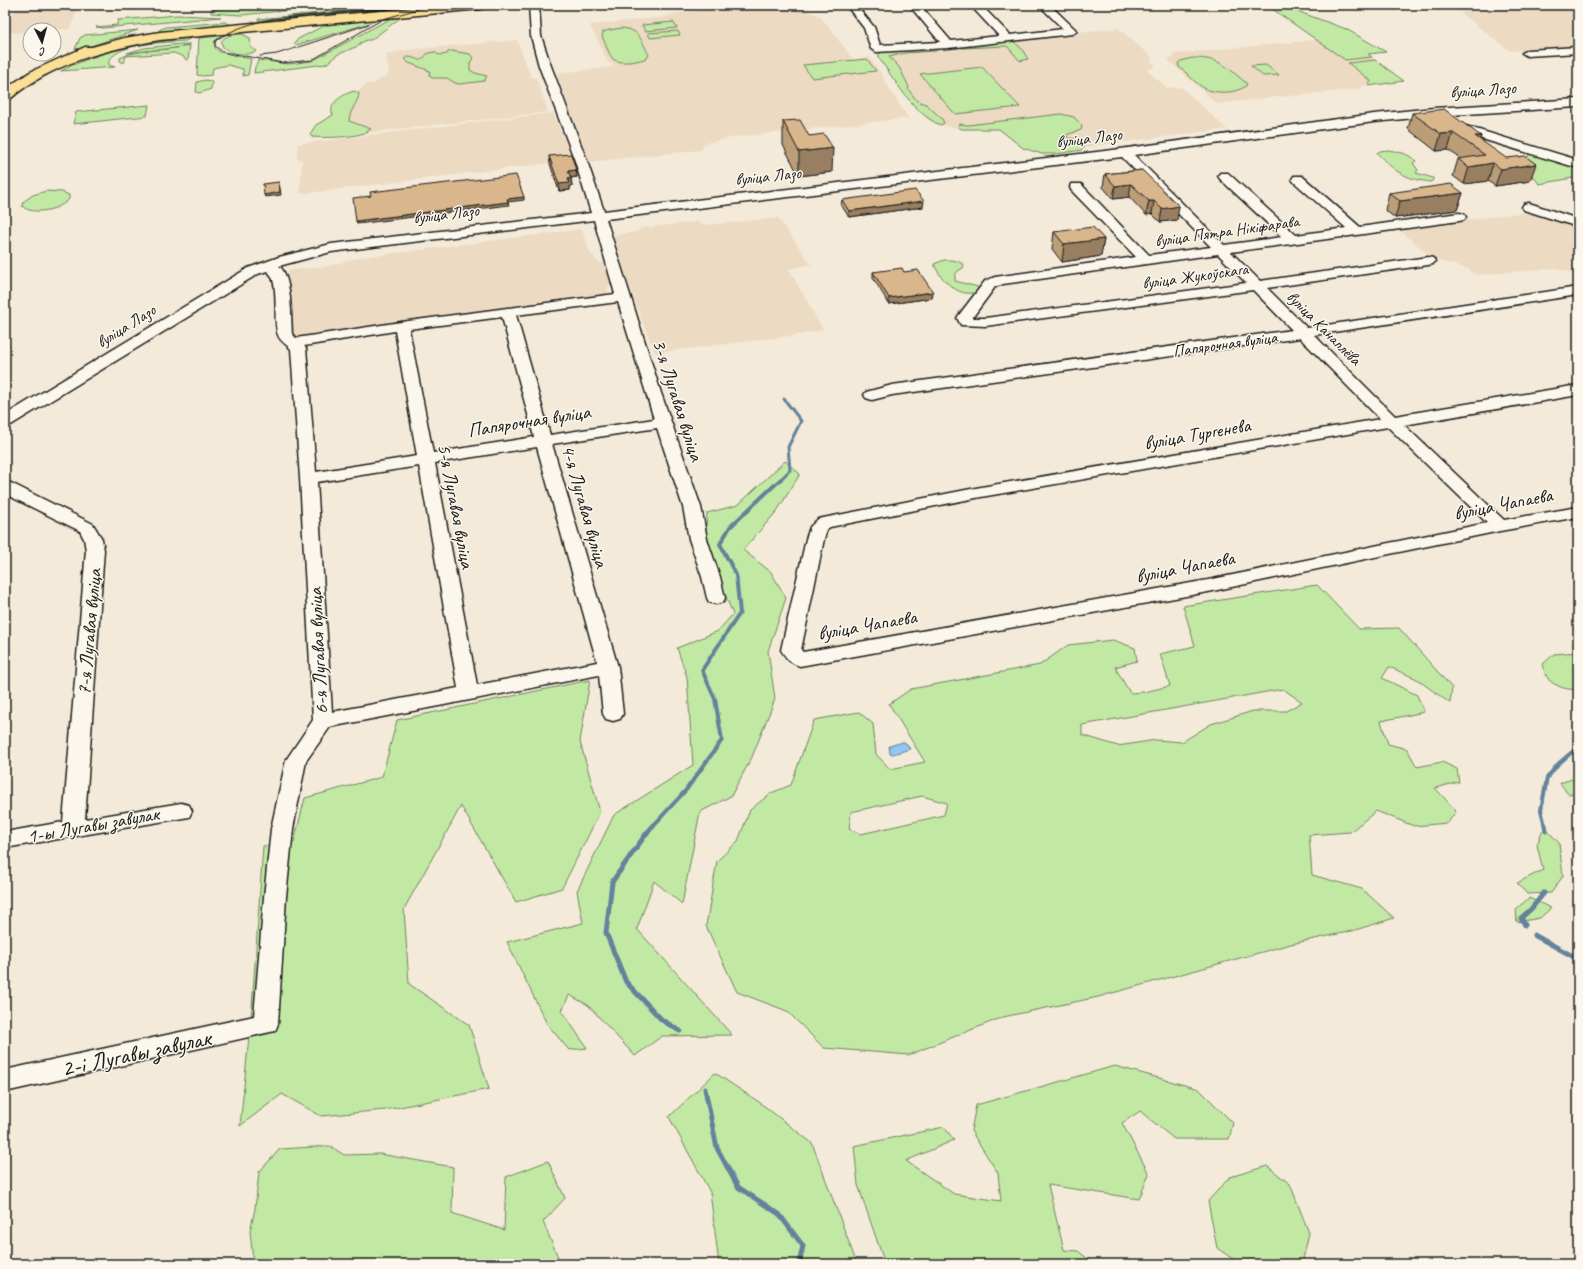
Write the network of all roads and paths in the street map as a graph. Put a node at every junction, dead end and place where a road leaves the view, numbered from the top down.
1 (390, 5) edge
2 (480, 5) edge
3 (534, 5) edge
4 (851, 5) edge
5 (914, 5) edge
6 (975, 5) edge
7 (1044, 5) edge
8 (240, 23) junction
9 (1007, 38) junction
10 (948, 45) junction
11 (1578, 50) edge
12 (1527, 53) dead end
13 (5, 96) edge
14 (1578, 103) edge
15 (1434, 112) junction
16 (1124, 153) junction
17 (1578, 164) edge
18 (1224, 176) dead end
19 (1298, 179) dead end
20 (1076, 187) dead end
21 (1529, 207) dead end
22 (599, 215) junction
23 (1459, 217) dead end
24 (1578, 223) edge
25 (1357, 231) junction
26 (1293, 240) junction
27 (1220, 250) junction
28 (1146, 260) junction
29 (1428, 261) dead end
30 (268, 265) junction
31 (1255, 286) junction
32 (1578, 292) edge
33 (623, 297) junction
34 (508, 312) junction
35 (966, 322) joint
36 (401, 326) junction
37 (1302, 333) junction
38 (293, 343) junction
39 (1578, 390) edge
40 (872, 395) dead end
41 (5, 422) edge
42 (663, 422) junction
43 (1392, 422) junction
44 (543, 440) junction
45 (424, 459) junction
46 (308, 478) junction
47 (5, 488) edge
48 (1578, 512) edge
49 (1500, 526) junction
50 (716, 598) dead end
51 (800, 659) joint
52 (608, 667) junction
53 (469, 693) junction
54 (613, 714) dead end
55 (323, 721) junction
56 (181, 811) dead end
57 (73, 829) junction
58 (5, 840) edge
59 (266, 1024) joint
60 (5, 1081) edge

1 - 8 main road
2 - 8 main road
3 - 22 street, 3-я Лугавая вуліца
4 - 10 street
5 - 10 street
6 - 9 street
7 - 9 street
8 - 13 main road
9 - 10 street
11 - 12 street
14 - 15 street, вуліца Лазо
15 - 16 street, вуліца Лазо
15 - 17 street
16 - 22 street, вуліца Лазо
16 - 27 street, вуліца Канаплёва
18 - 26 street
19 - 25 street
20 - 28 street
21 - 24 street
22 - 30 street, вуліца Лазо
22 - 33 street, 3-я Лугавая вуліца
23 - 25 street, вуліца Пятра Нікіфарава
25 - 26 street, вуліца Пятра Нікіфарава
26 - 27 street, вуліца Пятра Нікіфарава
27 - 28 street, вуліца Пятра Нікіфарава
27 - 31 street, вуліца Канаплёва
28 - 35 street, вуліца Пятра Нікіфарава
29 - 31 street, вуліца Жукоўскага
30 - 38 street, 6-я Лугавая вуліца
30 - 41 street, вуліца Лазо
31 - 35 street, вуліца Жукоўскага
31 - 37 street, вуліца Канаплёва
32 - 37 street, Папярочная вуліца
33 - 34 street
33 - 42 street, 3-я Лугавая вуліца
34 - 36 street
34 - 44 street, 4-я Лугавая вуліца
36 - 38 street
36 - 45 street, 5-я Лугавая вуліца
37 - 40 street, Папярочная вуліца
37 - 43 street, вуліца Канаплёва
38 - 46 street, 6-я Лугавая вуліца
39 - 43 street, вуліца Тургенева
42 - 44 street, Папярочная вуліца
42 - 50 street, 3-я Лугавая вуліца
43 - 49 street, вуліца Канаплёва
43 - 51 street, вуліца Тургенева
44 - 45 street, Папярочная вуліца
44 - 52 street, 4-я Лугавая вуліца
45 - 46 street, Папярочная вуліца
45 - 53 street, 5-я Лугавая вуліца
46 - 55 street, 6-я Лугавая вуліца
47 - 57 street, 7-я Лугавая вуліца
48 - 49 street, вуліца Чапаева
49 - 51 street, вуліца Чапаева
52 - 53 street
52 - 54 street, 4-я Лугавая вуліца
53 - 55 street
55 - 59 street, 6-я Лугавая вуліца
56 - 57 street, 1-ы Лугавы завулак
57 - 58 street, 1-ы Лугавы завулак
59 - 60 street, 2-і Лугавы завулак

